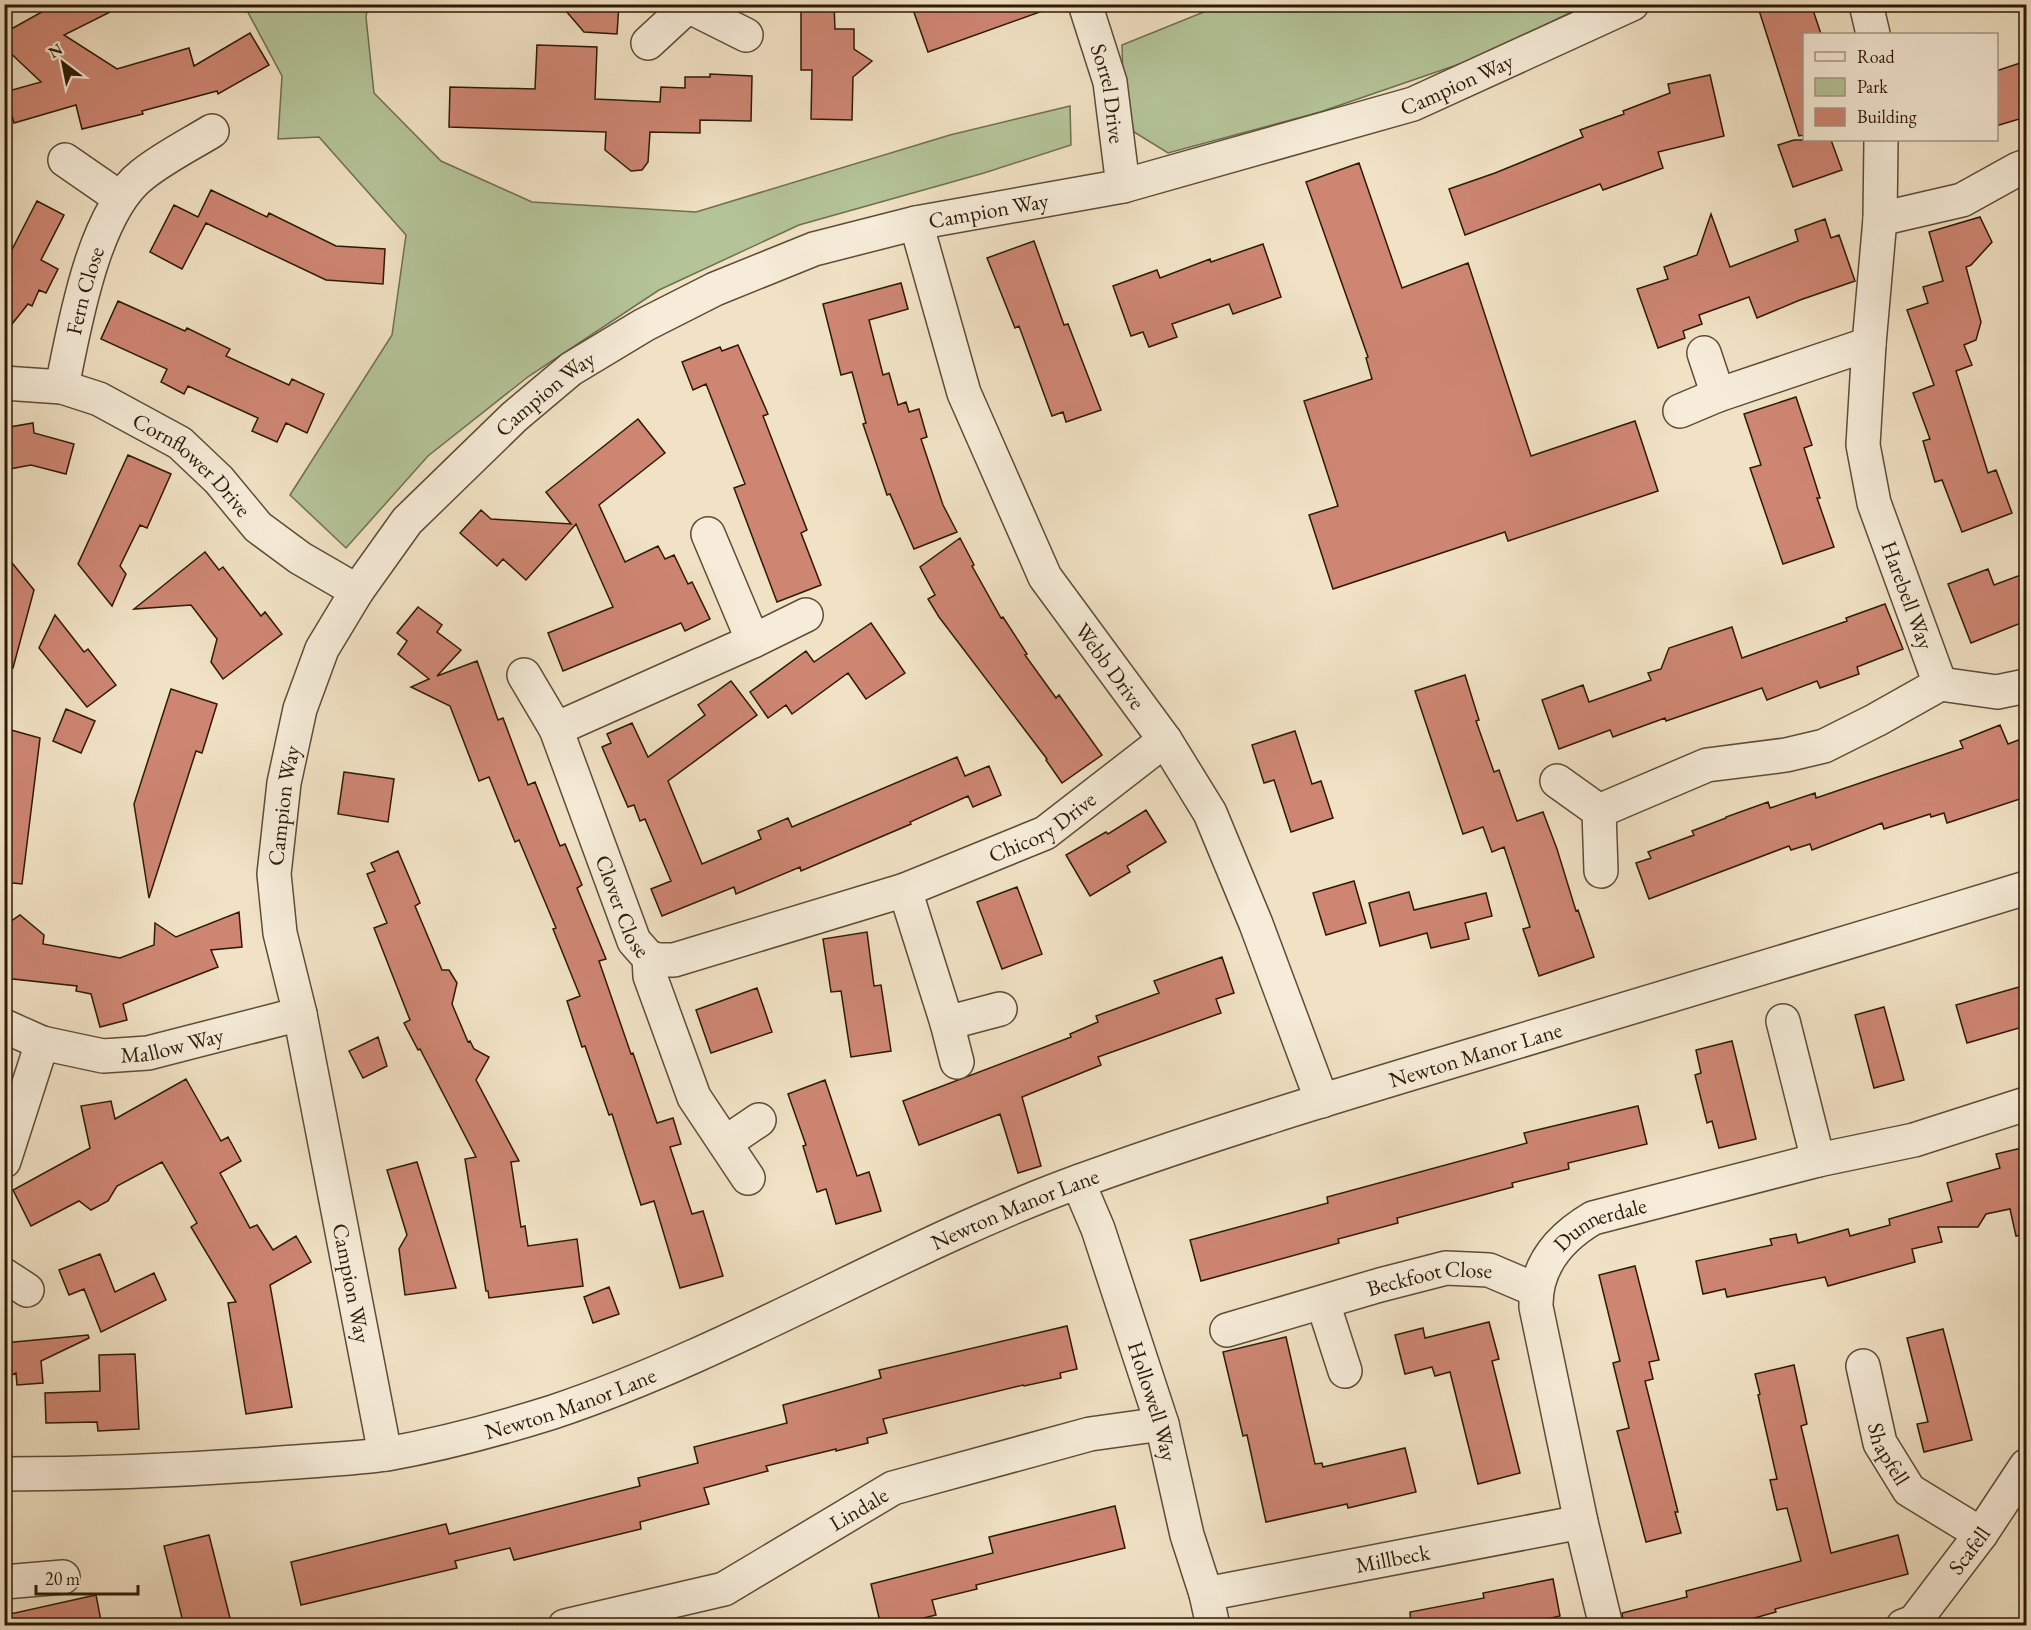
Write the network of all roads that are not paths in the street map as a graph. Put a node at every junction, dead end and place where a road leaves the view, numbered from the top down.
1 (1085, 4) edge
2 (1632, 4) edge
3 (1866, 4) edge
4 (688, 5) edge
5 (1874, 33) edge
6 (746, 35) dead end
7 (648, 43) dead end
8 (212, 131) dead end
9 (1881, 141) edge
10 (65, 160) dead end
11 (2024, 174) edge
12 (1123, 186) junction
13 (120, 198) junction
14 (1880, 219) junction
15 (916, 223) junction
16 (1869, 344) junction
17 (1704, 353) dead end
18 (4, 383) edge
19 (62, 387) junction
20 (1718, 395) junction
21 (1680, 411) dead end
22 (708, 534) dead end
23 (357, 591) junction
24 (806, 615) dead end
25 (753, 641) junction
26 (524, 675) dead end
27 (1940, 684) junction
28 (2026, 686) edge
29 (556, 729) junction
30 (1165, 740) junction
31 (1557, 781) dead end
32 (1599, 811) junction
33 (1601, 871) dead end
34 (2026, 888) edge
35 (905, 890) junction
36 (649, 958) junction
37 (1000, 1009) dead end
38 (300, 1014) junction
39 (1783, 1021) dead end
40 (947, 1023) junction
41 (4, 1026) edge
42 (42, 1043) junction
43 (957, 1062) dead end
44 (1322, 1101) junction
45 (2026, 1104) edge
46 (759, 1120) dead end
47 (725, 1143) junction
48 (1818, 1160) junction
49 (4, 1161) edge
50 (748, 1178) dead end
51 (1078, 1182) junction
52 (1536, 1290) junction
53 (1323, 1303) junction
54 (1227, 1330) dead end
55 (1863, 1366) dead end
56 (1345, 1371) dead end
57 (1162, 1424) junction
58 (385, 1454) junction
59 (2026, 1466) edge
60 (4, 1474) edge
61 (1581, 1522) junction
62 (1981, 1534) junction
63 (63, 1577) dead end
64 (4, 1582) edge
65 (1206, 1594) junction
66 (1911, 1624) edge
67 (565, 1626) edge
68 (1213, 1626) edge
69 (1606, 1626) edge

1 - 12 street, Sorrel Drive
2 - 12 street, Campion Way
3 - 5 street
4 - 6 street
4 - 7 street
8 - 13 street, Fern Close
9 - 14 street, Harebell Way
10 - 13 street
11 - 14 street
12 - 15 street, Campion Way
13 - 19 street, Fern Close
14 - 16 street, Harebell Way
15 - 23 street, Campion Way
15 - 30 street, Webb Drive
16 - 20 street
16 - 27 street, Harebell Way
17 - 20 street
18 - 19 street, Cornflower Drive
19 - 23 street, Cornflower Drive
20 - 21 street
22 - 25 street
23 - 38 street, Campion Way
24 - 25 street
25 - 29 street
26 - 29 street, Clover Close
27 - 28 street
27 - 32 street
29 - 36 street, Clover Close
30 - 35 street, Chicory Drive
30 - 44 street, Webb Drive
31 - 32 street
32 - 33 street
34 - 44 street, Newton Manor Lane
35 - 36 street, Chicory Drive
35 - 40 street
36 - 47 street, Clover Close
37 - 40 street
38 - 42 street, Mallow Way
38 - 58 street, Campion Way
39 - 48 street
40 - 43 street
41 - 42 street, Mallow Way
42 - 49 street
44 - 51 street, Newton Manor Lane
45 - 48 street, Dunnerdale
46 - 47 street
47 - 50 street, Clover Close
48 - 52 street, Dunnerdale
51 - 57 street, Hollowell Way
51 - 58 street, Newton Manor Lane
52 - 53 street, Beckfoot Close
52 - 61 street, Dunnerdale
53 - 54 street, Beckfoot Close
53 - 56 street
55 - 62 street, Shapfell
57 - 65 street, Hollowell Way
57 - 67 street, Lindale
58 - 60 street, Newton Manor Lane
59 - 62 street, Scafell
61 - 65 street, Millbeck
61 - 69 street, Dunnerdale
62 - 66 street, Scafell
63 - 64 street
65 - 68 street, Hollowell Way

